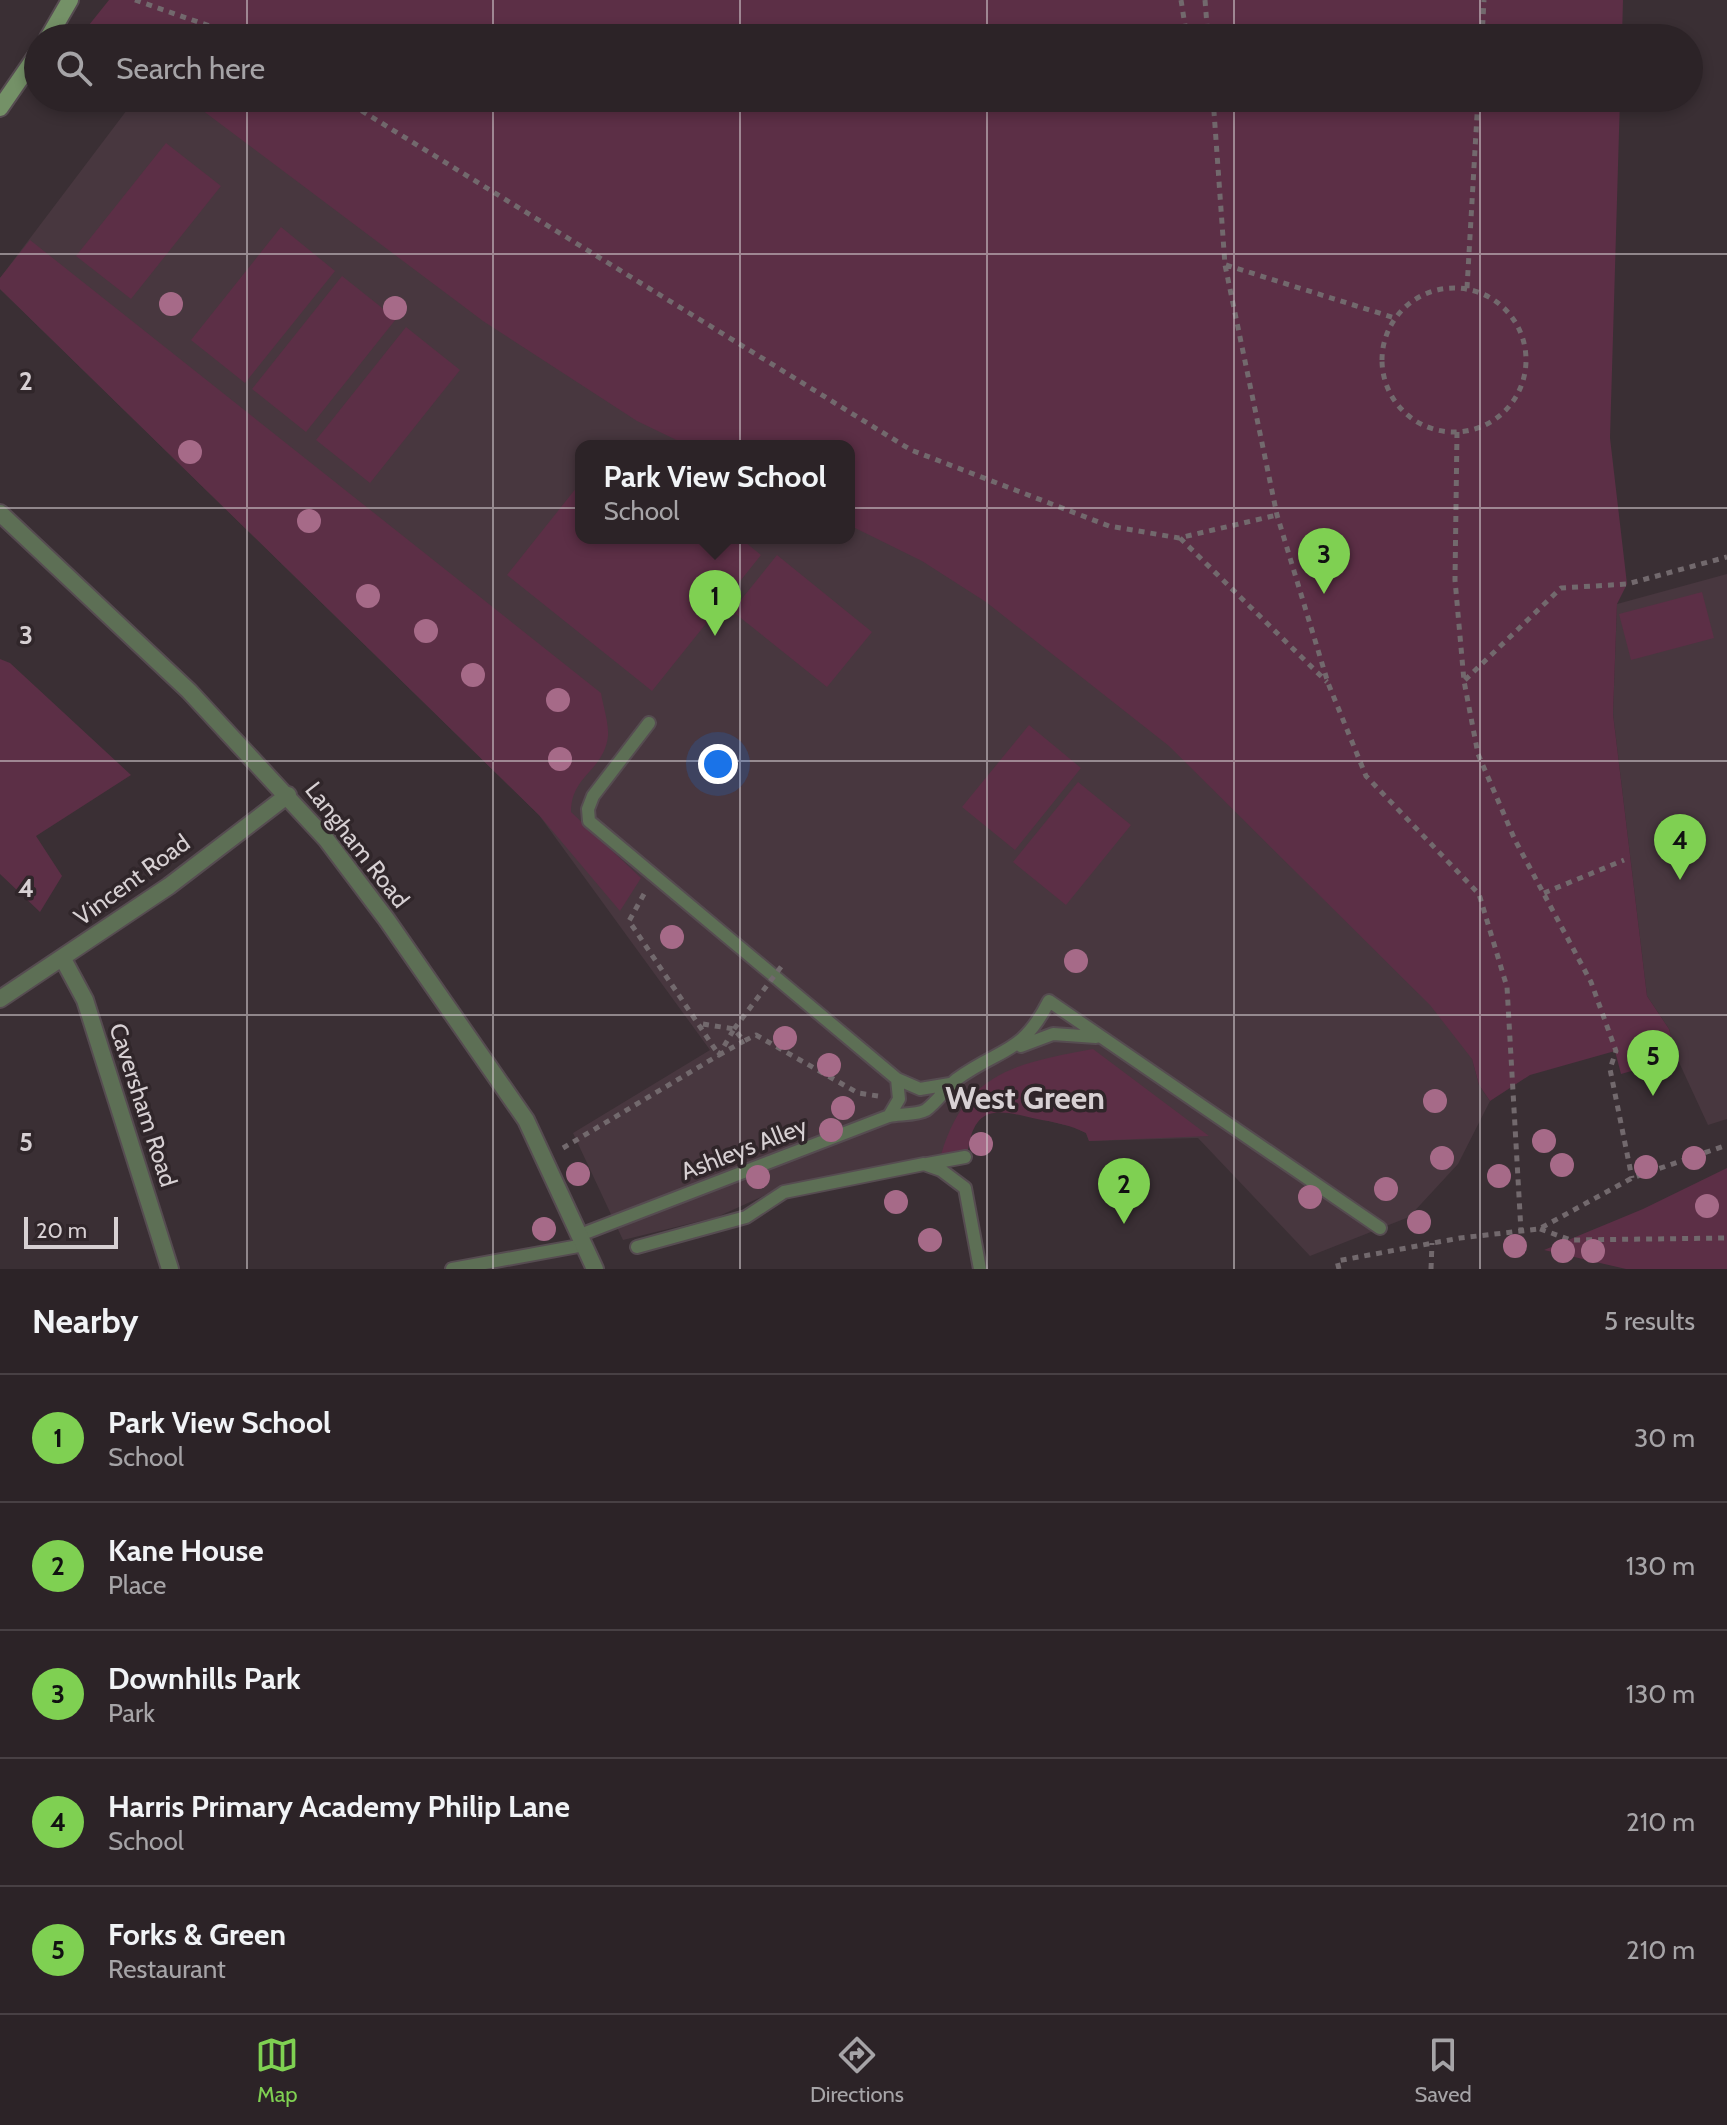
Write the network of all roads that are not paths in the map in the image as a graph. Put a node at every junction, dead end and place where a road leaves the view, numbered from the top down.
1 (70, 0) edge
2 (57, 24) edge
3 (24, 73) edge
4 (0, 108) edge
5 (0, 513) edge
6 (649, 723) dead end
7 (288, 795) junction
8 (63, 959) junction
9 (0, 999) edge
10 (1101, 1038) junction
11 (1014, 1049) junction
12 (897, 1079) junction
13 (950, 1084) junction
14 (889, 1116) junction
15 (965, 1157) dead end
16 (924, 1164) junction
17 (1380, 1228) dead end
18 (582, 1240) junction
19 (637, 1247) dead end
20 (170, 1269) edge
21 (452, 1269) edge
22 (595, 1269) edge
23 (980, 1269) edge

1 - 2 main road
3 - 4 main road
5 - 7 street, Langham Road
6 - 12 lane
7 - 8 street, Vincent Road
7 - 18 street, Langham Road
8 - 9 street, Vincent Road
8 - 20 street, Caversham Road
10 - 11 lane
10 - 11 lane
10 - 17 lane
11 - 13 lane
12 - 13 lane
12 - 14 lane
13 - 14 lane, Ashleys Alley
14 - 18 lane, Ashleys Alley
15 - 16 lane
16 - 19 lane
16 - 23 lane
18 - 21 lane, Ashleys Alley
18 - 22 street, Langham Road

